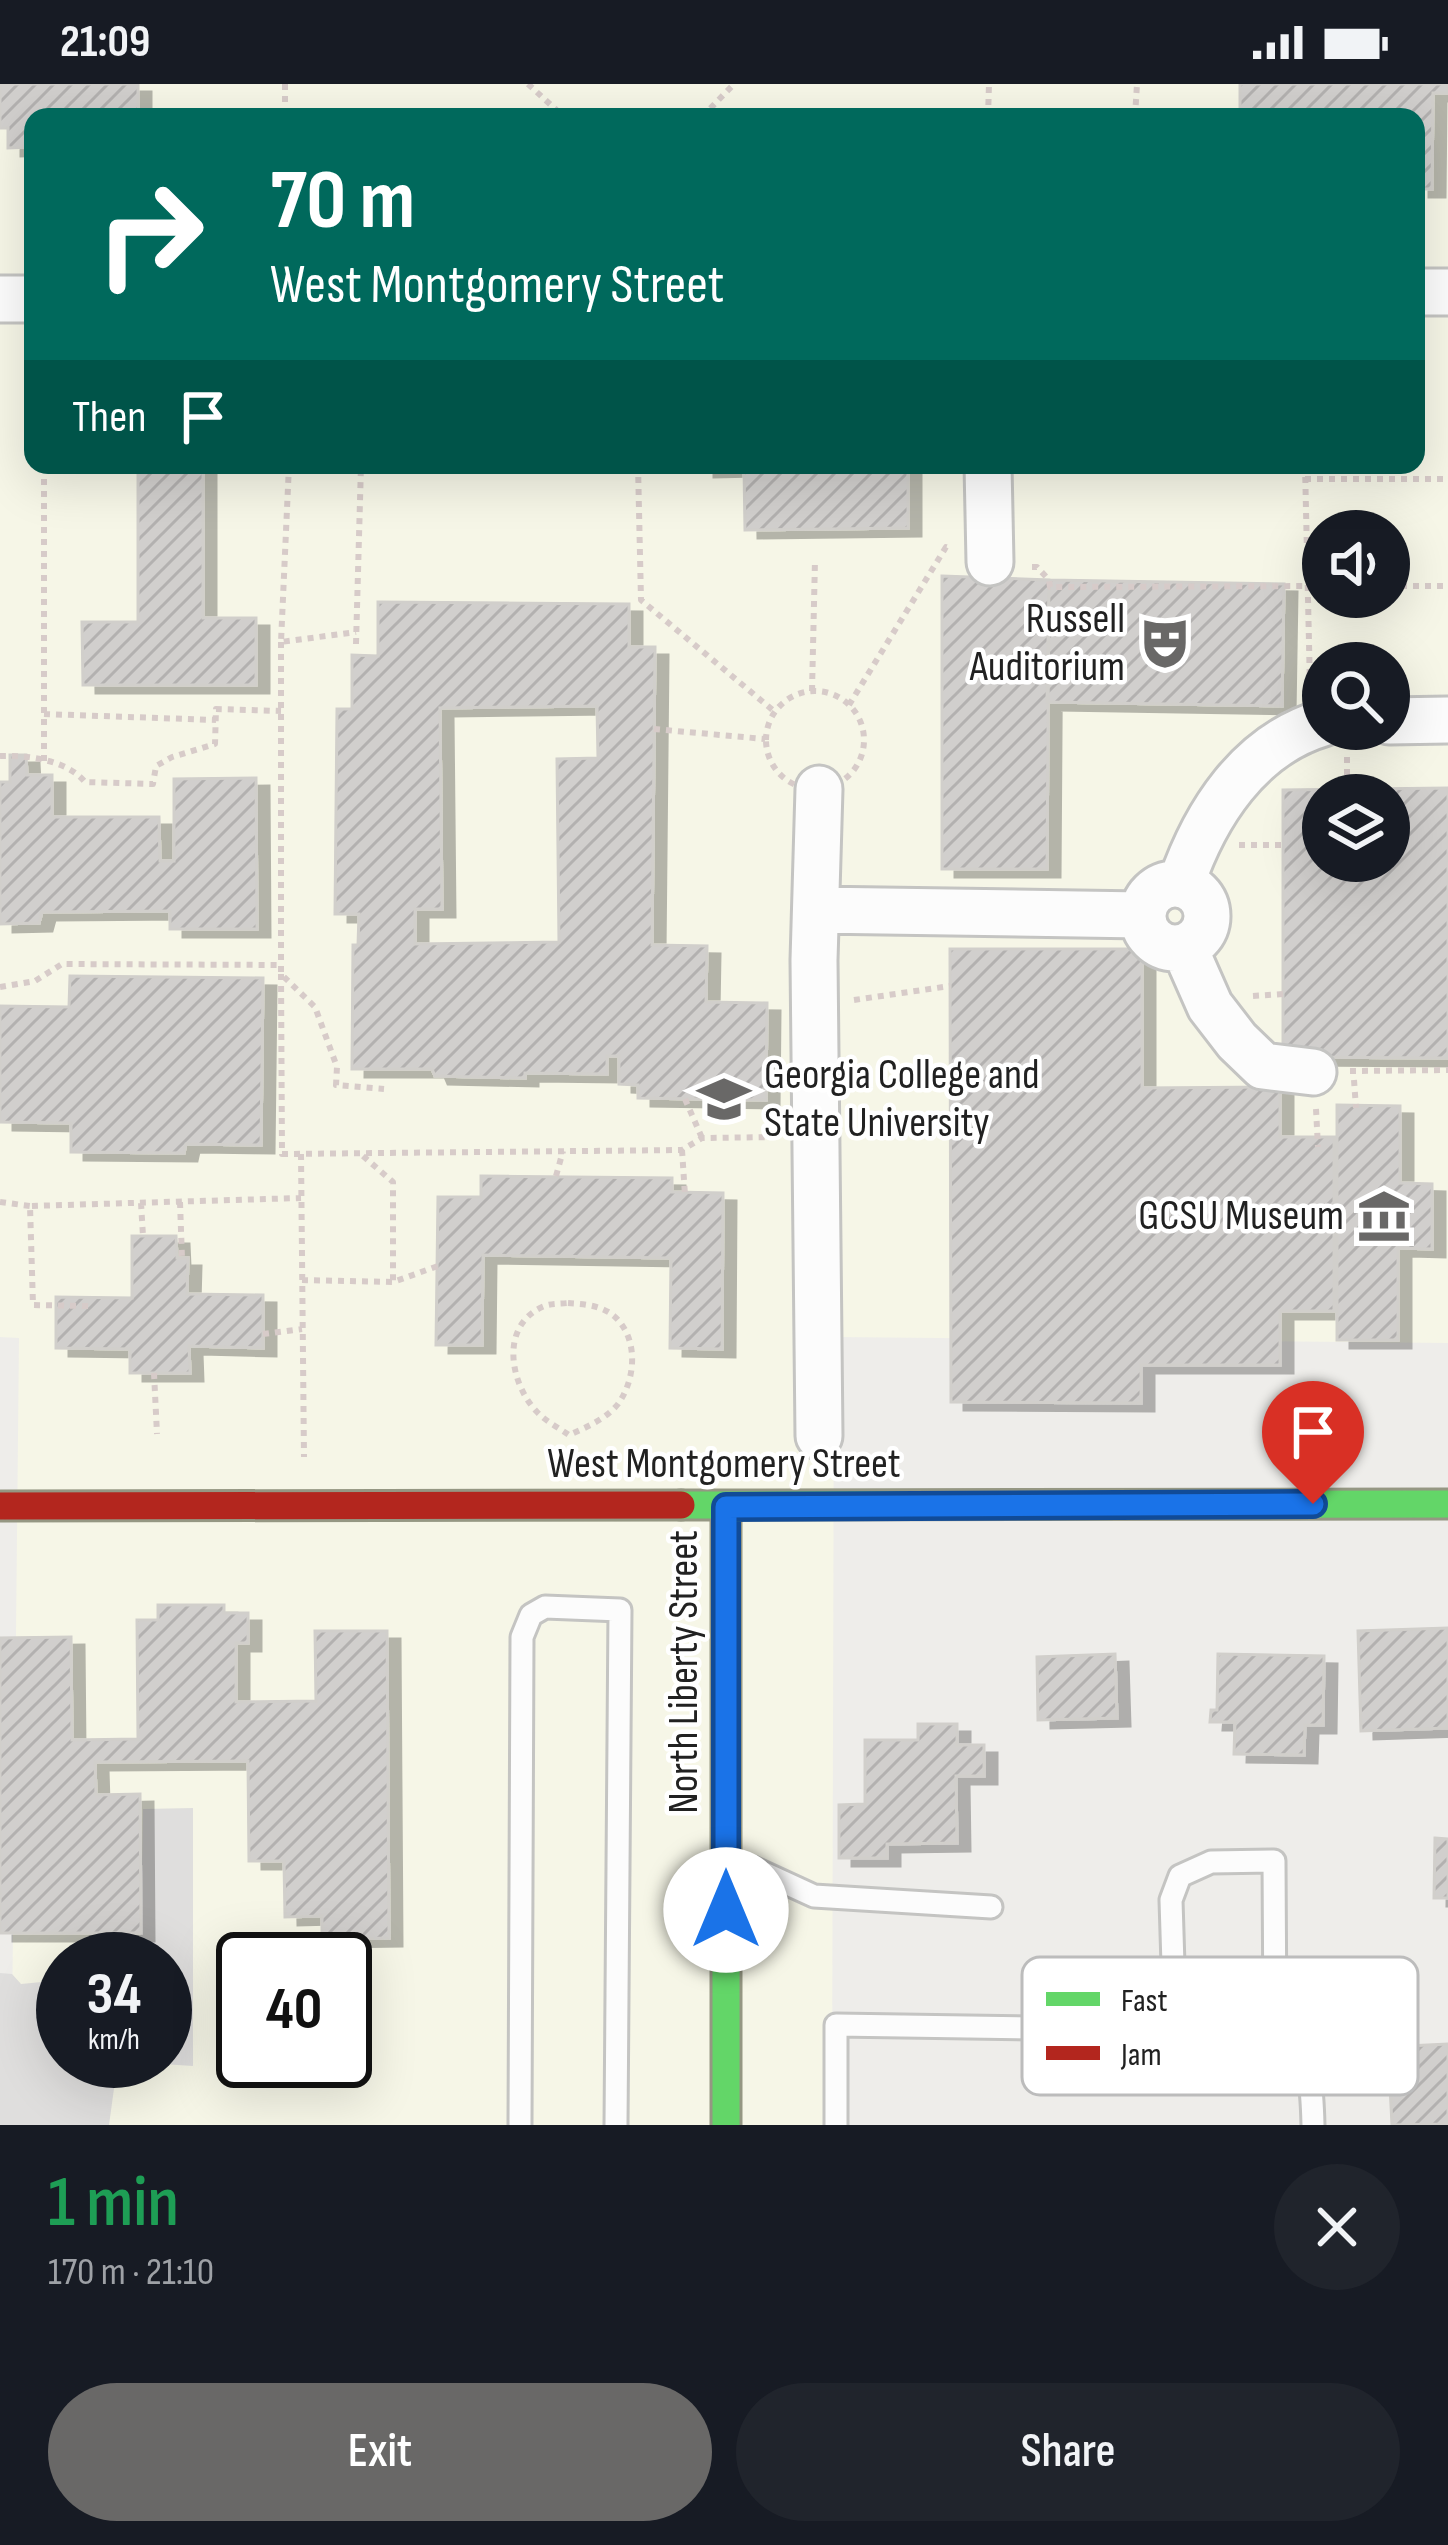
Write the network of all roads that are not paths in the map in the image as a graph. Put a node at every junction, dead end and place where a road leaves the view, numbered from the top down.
1 (988, 474) edge
2 (990, 562) dead end
3 (1448, 720) edge
4 (1410, 721) edge
5 (1302, 732) edge
6 (819, 789) road end
7 (1181, 884) junction
8 (816, 910) junction
9 (1142, 916) junction
10 (1184, 947) junction
11 (1333, 1071) road end
12 (819, 1436) dead end
13 (1448, 1504) edge
14 (0, 1507) edge
15 (726, 1507) junction
16 (727, 1867) junction
17 (991, 1906) dead end
18 (1173, 1957) edge
19 (1275, 1957) edge
20 (1022, 2028) edge
21 (1312, 2095) edge
22 (520, 2125) edge
23 (616, 2125) edge
24 (726, 2125) edge
25 (836, 2125) edge
26 (1313, 2125) edge

1 - 2 street
3 - 4 street
5 - 7 street
6 - 8 street
7 - 9 street
7 - 10 street
8 - 9 street
8 - 12 street
9 - 10 street
10 - 11 street
13 - 15 main road, West Montgomery Street
14 - 15 main road, West Montgomery Street
15 - 16 main road, North Liberty Street
16 - 17 lane
16 - 24 main road, North Liberty Street
18 - 19 lane
20 - 25 lane
21 - 26 lane
22 - 23 lane

